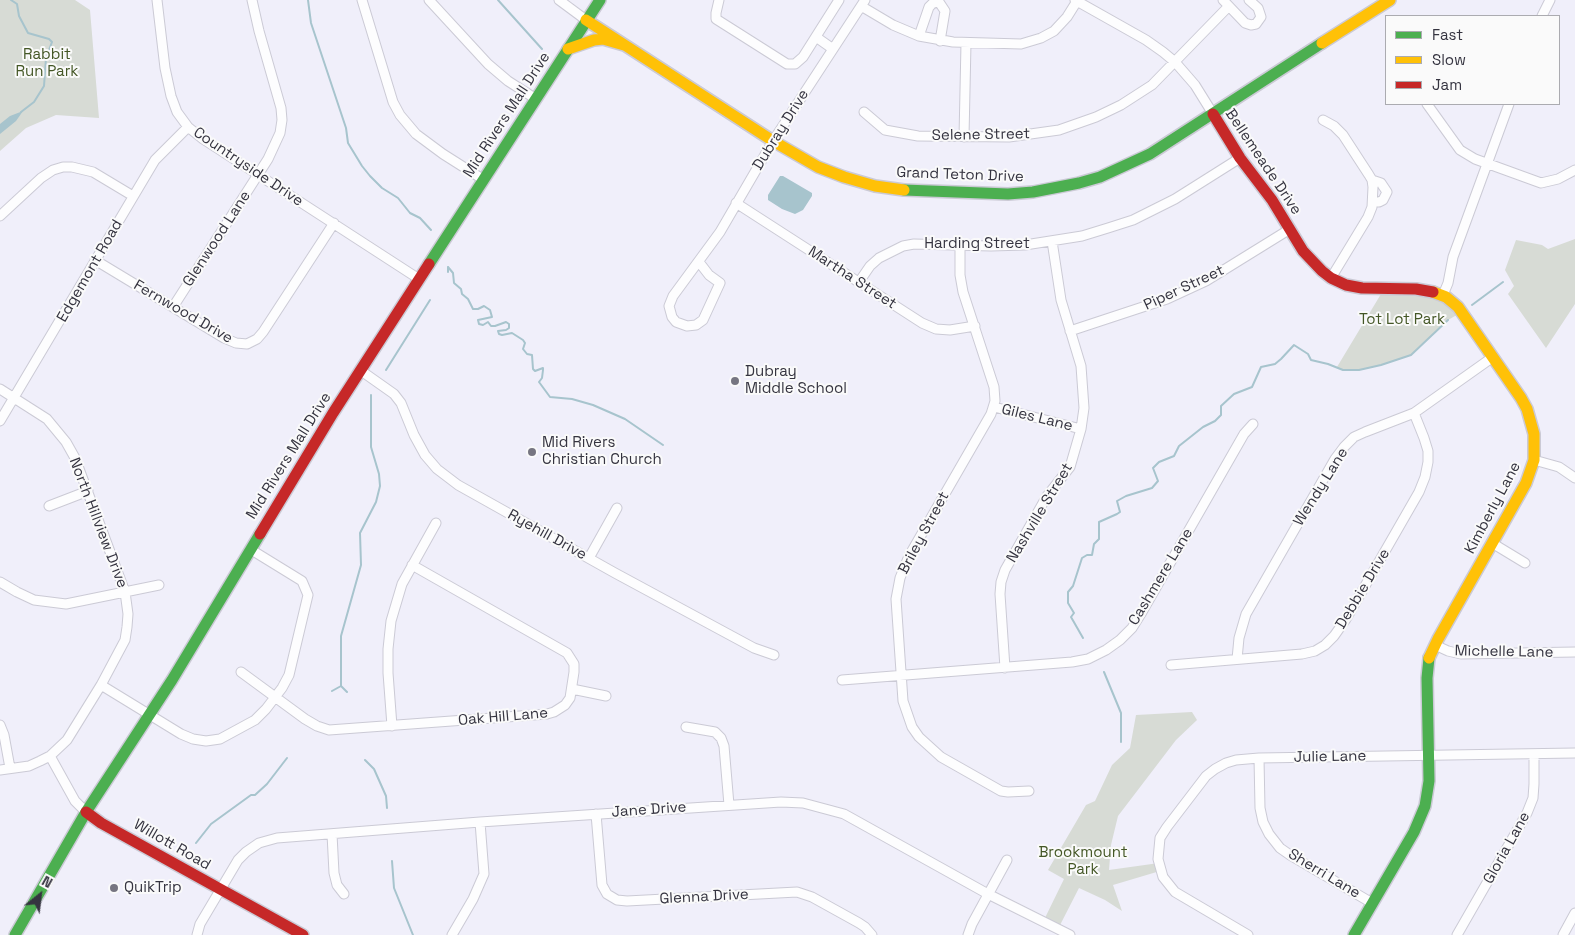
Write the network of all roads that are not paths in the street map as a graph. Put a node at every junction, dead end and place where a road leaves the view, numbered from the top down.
1 (157, 0) edge
2 (252, 0) edge
3 (362, 0) edge
4 (429, 0) edge
5 (559, 0) edge
6 (600, 0) edge
7 (719, 0) edge
8 (1076, 0) edge
9 (1250, 0) edge
10 (1390, 0) edge
11 (1550, 0) edge
12 (835, 2) edge
13 (863, 3) edge
14 (1226, 4) edge
15 (1542, 15) edge
16 (586, 20) junction
17 (919, 36) junction
18 (816, 37) junction
19 (940, 41) junction
20 (966, 43) junction
21 (624, 45) junction
22 (568, 49) junction
23 (833, 49) junction
24 (1175, 62) junction
25 (536, 99) junction
26 (1428, 105) edge
27 (1509, 105) edge
28 (864, 112) dead end
29 (1213, 114) junction
30 (1323, 120) dead end
31 (188, 127) junction
32 (964, 137) junction
33 (773, 141) junction
34 (1240, 158) junction
35 (1487, 164) junction
36 (1575, 170) edge
37 (258, 175) junction
38 (484, 180) junction
39 (1372, 180) junction
40 (134, 196) junction
41 (1373, 202) junction
42 (736, 203) junction
43 (0, 216) edge
44 (334, 223) junction
45 (1290, 229) junction
46 (1052, 241) junction
47 (960, 245) junction
48 (95, 260) junction
49 (699, 262) junction
50 (1331, 278) junction
51 (419, 279) junction
52 (859, 282) junction
53 (1443, 295) junction
54 (173, 307) junction
55 (975, 326) junction
56 (1070, 331) junction
57 (1494, 357) junction
58 (360, 370) junction
59 (0, 389) edge
60 (15, 398) junction
61 (994, 407) junction
62 (1414, 413) junction
63 (0, 421) edge
64 (1253, 424) dead end
65 (1081, 428) junction
66 (1534, 460) junction
67 (1575, 478) edge
68 (88, 491) junction
69 (49, 506) dead end
70 (616, 508) dead end
71 (436, 523) dead end
72 (1492, 543) junction
73 (250, 549) junction
74 (589, 558) junction
75 (1526, 563) dead end
76 (412, 565) junction
77 (0, 582) edge
78 (159, 585) dead end
79 (125, 592) junction
80 (1435, 645) junction
81 (1575, 652) edge
82 (774, 655) dead end
83 (1237, 659) junction
84 (1171, 665) dead end
85 (1005, 668) junction
86 (241, 672) dead end
87 (902, 676) junction
88 (842, 680) dead end
89 (101, 685) junction
90 (572, 689) junction
91 (606, 696) dead end
92 (276, 698) junction
93 (149, 715) junction
94 (0, 725) edge
95 (392, 726) junction
96 (686, 727) dead end
97 (1575, 753) edge
98 (1534, 754) junction
99 (1428, 755) junction
100 (50, 756) junction
101 (1259, 758) junction
102 (5, 769) edge
103 (1029, 791) dead end
104 (729, 805) junction
105 (86, 812) junction
106 (596, 814) junction
107 (480, 822) junction
108 (332, 834) junction
109 (1007, 860) dead end
110 (220, 890) junction
111 (344, 894) dead end
112 (988, 894) junction
113 (1372, 903) junction
114 (1575, 913) edge
115 (15, 935) edge
116 (197, 935) edge
117 (303, 935) edge
118 (452, 935) edge
119 (872, 935) edge
120 (968, 935) edge
121 (1070, 935) edge
122 (1248, 935) edge
123 (1354, 935) edge
124 (1457, 935) edge
125 (1562, 935) edge

1 - 31 street, Countryside Drive
2 - 37 street, Glenwood Lane
3 - 38 street
4 - 25 street
5 - 16 street, Grand Teton Drive
6 - 16 street, Mid Rivers Mall Drive
7 - 18 street
8 - 20 street
8 - 24 street, Bellemeade Drive
9 - 14 street
10 - 29 street, Grand Teton Drive
11 - 15 street
12 - 18 street
13 - 17 street
13 - 23 street, Dubray Drive
14 - 24 street, Selene Street
16 - 21 street, Grand Teton Drive
16 - 22 street, Mid Rivers Mall Drive
17 - 19 street
17 - 19 street
18 - 23 street
19 - 20 street
20 - 32 street
21 - 22 street
21 - 33 street, Grand Teton Drive
22 - 25 street, Mid Rivers Mall Drive
23 - 33 street, Dubray Drive
24 - 29 street, Bellemeade Drive
24 - 32 street, Selene Street
25 - 38 street, Mid Rivers Mall Drive
26 - 35 street
27 - 35 street
28 - 32 street, Selene Street
29 - 33 street, Grand Teton Drive
29 - 34 street, Bellemeade Drive
30 - 39 street
31 - 37 street, Countryside Drive
31 - 40 street, Edgemont Road
33 - 42 street, Dubray Drive
34 - 45 street, Bellemeade Drive
34 - 46 street, Harding Street
35 - 36 street
35 - 53 street
37 - 44 street, Countryside Drive
37 - 54 street, Glenwood Lane
38 - 51 street, Mid Rivers Mall Drive
39 - 41 street
39 - 41 street
40 - 43 street
40 - 48 street, Edgemont Road
41 - 50 street
42 - 49 street, Dubray Drive
42 - 52 street, Martha Street
44 - 51 street, Countryside Drive
44 - 54 street, Fernwood Drive
45 - 50 street, Bellemeade Drive
45 - 56 street, Piper Street
46 - 47 street, Harding Street
46 - 56 street, Nashville Street
47 - 52 street, Harding Street
47 - 55 street, Briley Street
48 - 54 street, Fernwood Drive
48 - 60 street, Edgemont Road
49 - 49 street, Dubray Drive
50 - 53 street, Bellemeade Drive
51 - 58 street, Mid Rivers Mall Drive
52 - 55 street, Martha Street
53 - 57 street, Kimberly Lane
55 - 61 street, Briley Street
56 - 65 street, Nashville Street
57 - 62 street, Wendy Lane
57 - 66 street, Kimberly Lane
58 - 73 street, Mid Rivers Mall Drive
58 - 74 street, Ryehill Drive
59 - 60 street, North Hillview Drive
60 - 63 street, Edgemont Road
60 - 68 street, North Hillview Drive
61 - 65 street, Giles Lane
61 - 87 street, Briley Street
62 - 83 street, Wendy Lane
62 - 83 street, Debbie Drive
64 - 85 street, Cashmere Lane
65 - 85 street, Nashville Street
66 - 67 street
66 - 72 street, Kimberly Lane
68 - 69 street
68 - 79 street, North Hillview Drive
70 - 74 street
71 - 76 street
72 - 75 street
72 - 80 street, Kimberly Lane
73 - 92 street
73 - 93 street, Mid Rivers Mall Drive
74 - 82 street, Ryehill Drive
76 - 90 street, Oak Hill Lane
76 - 95 street
77 - 79 street
78 - 79 street
79 - 89 street, North Hillview Drive
80 - 81 street, Michelle Lane
80 - 99 street, Kimberly Lane
83 - 84 street, Debbie Drive
85 - 87 street, Cashmere Lane
86 - 92 street, Oak Hill Lane
87 - 88 street, Cashmere Lane
87 - 103 street, Briley Street
89 - 93 street
89 - 100 street, North Hillview Drive
90 - 91 street
90 - 95 street, Oak Hill Lane
92 - 93 street
92 - 95 street, Oak Hill Lane
93 - 105 street, Mid Rivers Mall Drive
94 - 102 street
96 - 104 street
97 - 98 street, Julie Lane
98 - 99 street, Julie Lane
98 - 124 street, Gloria Lane
99 - 101 street, Julie Lane
99 - 113 street, Kimberly Lane
100 - 102 street
100 - 105 street, Willott Road
101 - 113 street, Sherri Lane
101 - 122 street, Julie Lane
104 - 106 street, Jane Drive
104 - 112 street, Jane Drive
105 - 110 street, Willott Road
105 - 115 street, Mid Rivers Mall Drive
106 - 107 street, Jane Drive
106 - 119 street, Glenna Drive
107 - 108 street, Jane Drive
107 - 118 street
108 - 110 street, Jane Drive
108 - 111 street
109 - 112 street
110 - 116 street, Jane Drive
110 - 117 street, Willott Road
112 - 120 street
112 - 121 street, Jane Drive
113 - 123 street, Kimberly Lane
114 - 125 street

